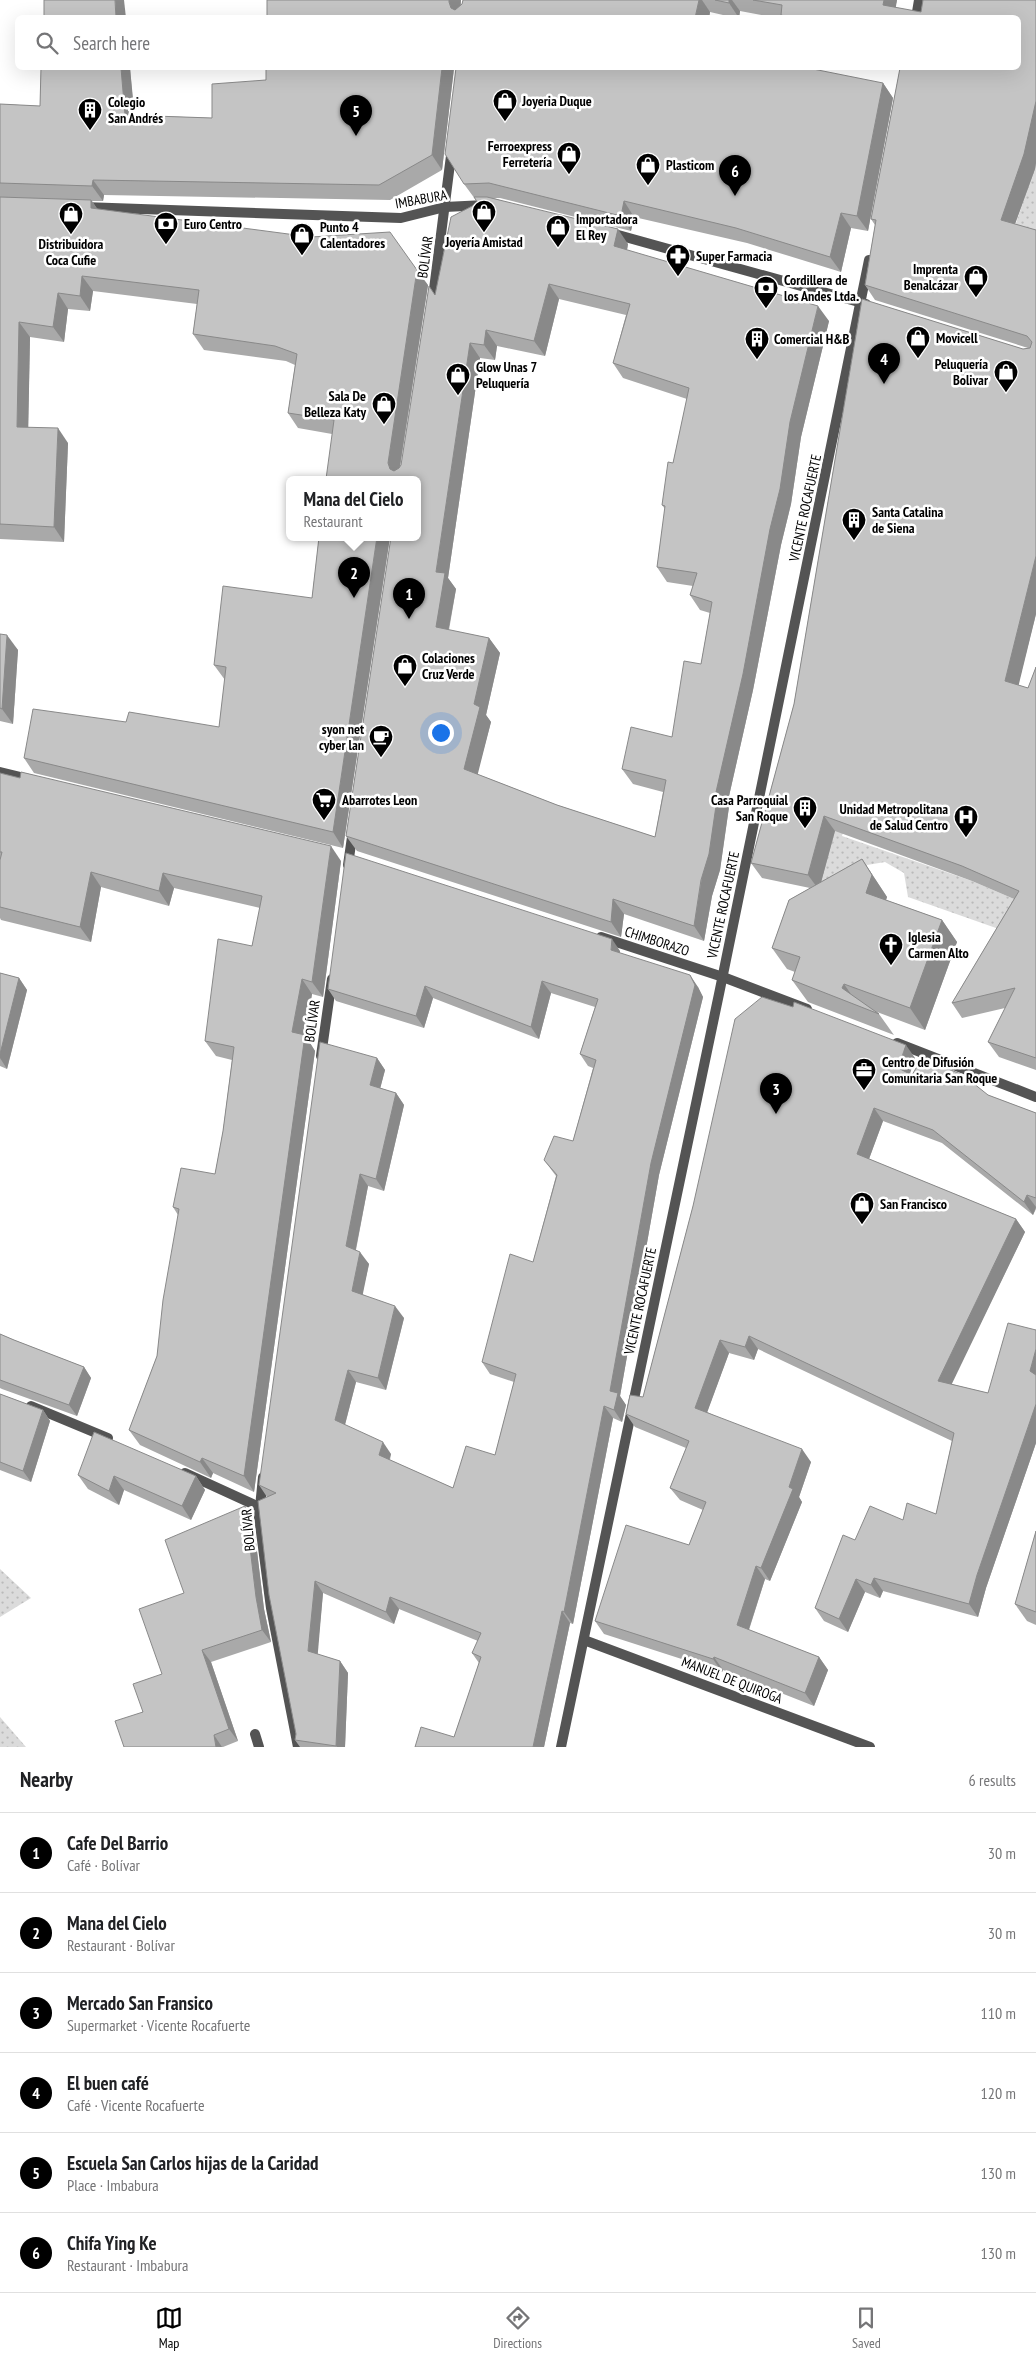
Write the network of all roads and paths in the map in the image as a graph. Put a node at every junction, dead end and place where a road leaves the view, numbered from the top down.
1 (920, 0) edge
2 (917, 15) edge
3 (452, 141) edge
4 (498, 205) edge
5 (68, 207) edge
6 (445, 207) junction
7 (603, 231) edge
8 (871, 249) edge
9 (861, 303) junction
10 (879, 308) edge
11 (430, 314) edge
12 (0, 772) edge
13 (47, 783) edge
14 (354, 818) edge
15 (346, 876) edge
16 (588, 934) edge
17 (334, 964) edge
18 (723, 977) junction
19 (817, 1012) edge
20 (890, 1040) edge
21 (319, 1072) edge
22 (1036, 1097) edge
23 (17, 1401) edge
24 (122, 1444) edge
25 (265, 1463) edge
26 (176, 1469) edge
27 (259, 1507) junction
28 (584, 1640) junction
29 (255, 1734) dead end
30 (259, 1747) edge
31 (298, 1747) edge
32 (561, 1747) edge
33 (870, 1747) edge

1 - 2 street
3 - 6 street, BOLÍVAR
4 - 6 street, IMBABURA
5 - 6 street, IMBABURA
6 - 11 street, BOLÍVAR
7 - 9 street
8 - 9 street, VICENTE ROCAFUERTE
9 - 10 street
9 - 18 street, VICENTE ROCAFUERTE
12 - 13 street
14 - 15 street
16 - 18 street, CHIMBORAZO
17 - 21 street, BOLÍVAR
18 - 19 street, CHIMBORAZO
18 - 28 street, VICENTE ROCAFUERTE
20 - 22 street
23 - 24 street
25 - 27 street, BOLÍVAR
26 - 27 street
27 - 31 street, BOLÍVAR
28 - 32 street, VICENTE ROCAFUERTE
28 - 33 street, MANUEL DE QUIROGA
29 - 30 street

